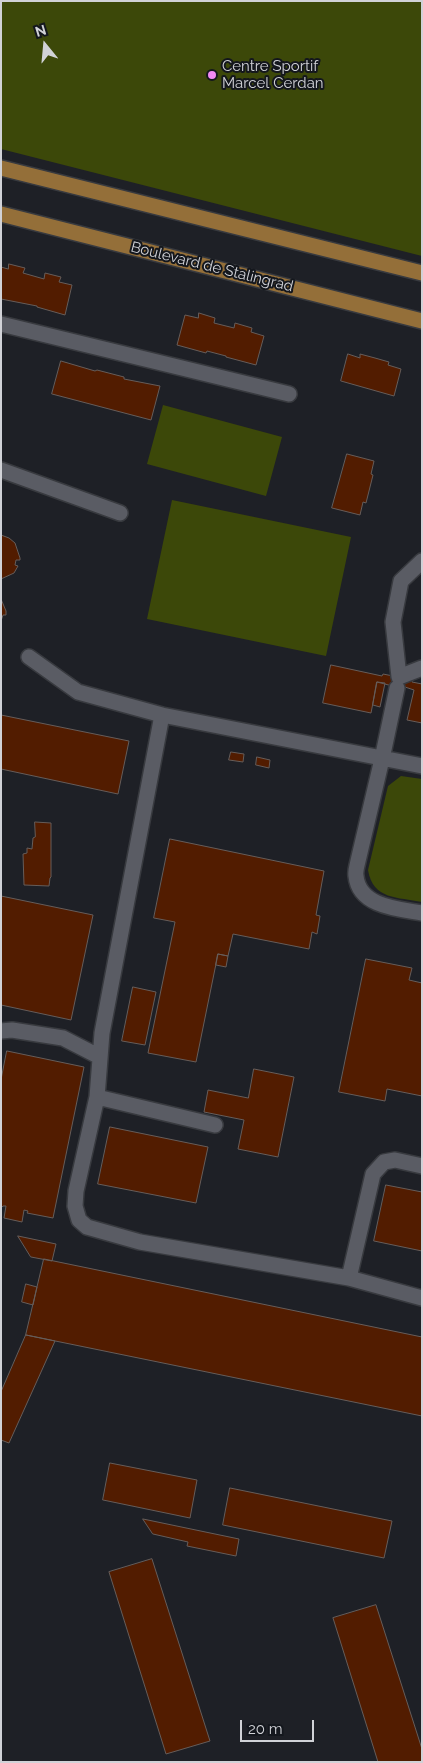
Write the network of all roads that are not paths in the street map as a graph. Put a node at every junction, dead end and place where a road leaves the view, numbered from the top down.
1 (1, 168) edge
2 (1, 214) edge
3 (422, 273) edge
4 (422, 320) edge
5 (1, 324) edge
6 (289, 394) dead end
7 (1, 470) edge
8 (120, 513) dead end
9 (422, 561) edge
10 (29, 657) dead end
11 (422, 668) edge
12 (397, 688) dead end
13 (162, 715) junction
14 (382, 759) junction
15 (422, 766) edge
16 (422, 914) edge
17 (1, 1031) edge
18 (100, 1057) junction
19 (98, 1097) junction
20 (215, 1125) dead end
21 (422, 1166) edge
22 (349, 1278) junction
23 (422, 1298) edge

1 - 3 main road
2 - 4 main road, Boulevard de Stalingrad
5 - 6 lane
7 - 8 lane
9 - 11 lane
10 - 13 lane
12 - 14 lane
13 - 14 lane
13 - 18 lane
14 - 15 lane
14 - 16 lane
17 - 18 lane
18 - 19 lane
19 - 20 lane
19 - 22 lane
21 - 22 lane
22 - 23 lane

